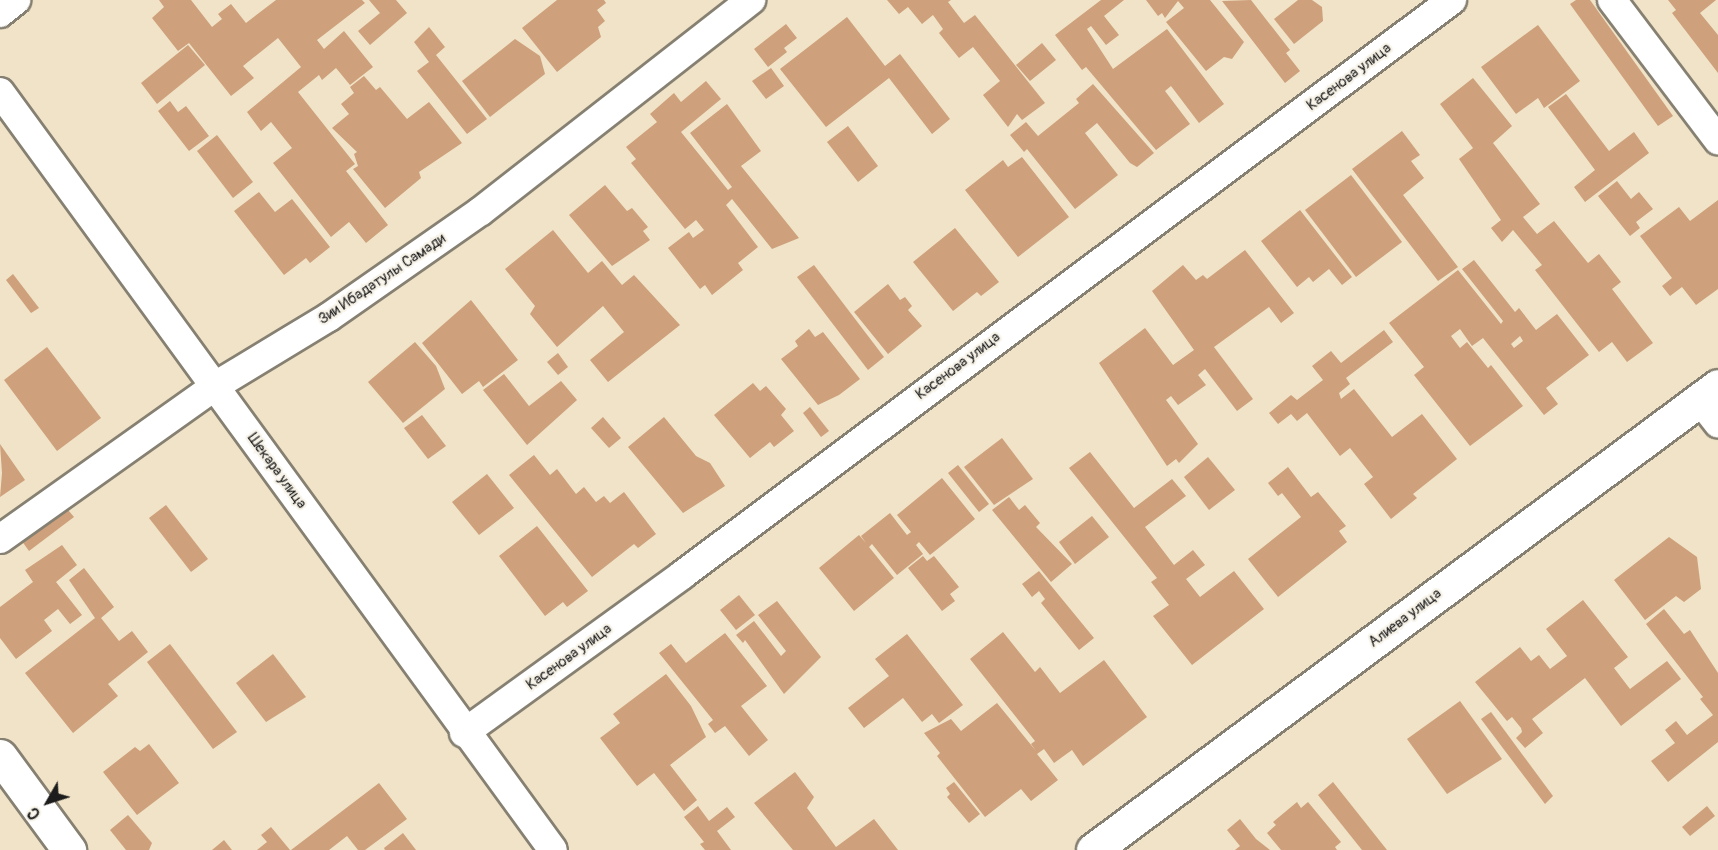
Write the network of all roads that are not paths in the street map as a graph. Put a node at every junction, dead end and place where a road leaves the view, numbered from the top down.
1 (16, 0) edge
2 (750, 0) edge
3 (1452, 0) edge
4 (1612, 0) edge
5 (0, 13) edge
6 (0, 92) edge
7 (1718, 140) edge
8 (215, 386) junction
9 (1712, 403) edge
10 (0, 539) edge
11 (464, 732) junction
12 (0, 756) edge
13 (69, 850) edge
14 (553, 850) edge
15 (1093, 850) edge

1 - 5 street
2 - 8 street, Зии Ибадатулы Самади
3 - 11 street, Касенова улица
4 - 7 street
6 - 8 street, Шекара улица
8 - 10 street, Зии Ибадатулы Самади
8 - 11 street, Шекара улица
9 - 15 street, Алиева улица
11 - 14 street, Шекара улица
12 - 13 street

